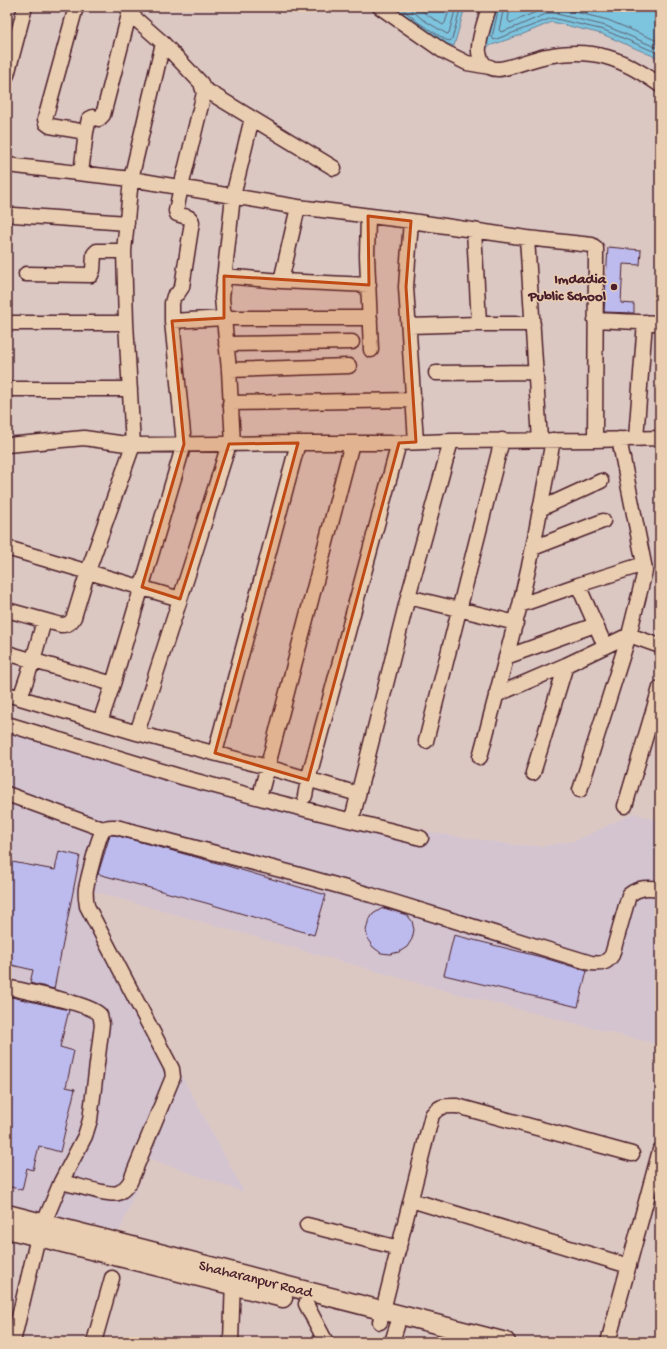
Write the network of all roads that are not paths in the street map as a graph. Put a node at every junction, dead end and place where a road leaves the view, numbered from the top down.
1 (25, 7) edge
2 (76, 7) edge
3 (380, 7) edge
4 (489, 7) edge
5 (130, 10) edge
6 (163, 43) junction
7 (490, 67) junction
8 (7, 76) edge
9 (660, 85) edge
10 (204, 89) junction
11 (252, 118) junction
12 (86, 132) junction
13 (7, 165) edge
14 (334, 168) dead end
15 (81, 173) junction
16 (131, 179) junction
17 (181, 187) junction
18 (233, 196) junction
19 (298, 207) junction
20 (14, 215) dead end
21 (368, 216) junction
22 (412, 221) junction
23 (127, 223) junction
24 (474, 230) junction
25 (527, 238) junction
26 (124, 251) junction
27 (26, 274) dead end
28 (224, 276) junction
29 (281, 281) junction
30 (368, 286) junction
31 (224, 318) junction
32 (370, 318) junction
33 (595, 320) junction
34 (172, 321) junction
35 (645, 322) junction
36 (7, 323) edge
37 (126, 323) junction
38 (660, 323) edge
39 (479, 324) junction
40 (533, 324) junction
41 (409, 326) junction
42 (352, 342) dead end
43 (226, 344) junction
44 (371, 350) dead end
45 (349, 366) dead end
46 (229, 370) junction
47 (536, 372) junction
48 (436, 373) dead end
49 (7, 389) edge
50 (130, 389) junction
51 (414, 400) junction
52 (230, 403) junction
53 (636, 438) junction
54 (660, 438) edge
55 (619, 439) junction
56 (502, 440) junction
57 (546, 440) junction
58 (594, 440) junction
59 (451, 441) junction
60 (416, 442) junction
61 (298, 443) junction
62 (352, 443) junction
63 (399, 443) junction
64 (184, 444) junction
65 (231, 444) junction
66 (7, 445) edge
67 (133, 445) junction
68 (601, 482) dead end
69 (540, 509) junction
70 (603, 521) dead end
71 (7, 548) edge
72 (533, 548) junction
73 (644, 564) junction
74 (88, 571) junction
75 (578, 585) junction
76 (142, 588) junction
77 (408, 597) junction
78 (180, 599) junction
79 (520, 605) junction
80 (7, 610) edge
81 (459, 610) junction
82 (44, 621) junction
83 (516, 623) junction
84 (595, 625) junction
85 (629, 635) junction
86 (605, 646) junction
87 (660, 646) edge
88 (7, 653) edge
89 (506, 657) junction
90 (33, 660) junction
91 (566, 666) junction
92 (113, 684) junction
93 (660, 688) edge
94 (496, 695) junction
95 (14, 696) edge
96 (100, 722) junction
97 (7, 724) edge
98 (137, 733) junction
99 (426, 740) dead end
100 (215, 753) junction
101 (480, 757) dead end
102 (267, 767) junction
103 (532, 773) dead end
104 (308, 780) junction
105 (262, 788) dead end
106 (580, 790) dead end
107 (7, 794) edge
108 (358, 794) junction
109 (305, 796) dead end
110 (625, 806) dead end
111 (354, 811) dead end
112 (103, 829) junction
113 (421, 838) dead end
114 (660, 889) edge
115 (7, 987) edge
116 (660, 1150) edge
117 (632, 1154) dead end
118 (61, 1182) junction
119 (412, 1200) junction
120 (7, 1214) edge
121 (307, 1225) dead end
122 (7, 1229) edge
123 (41, 1230) junction
124 (399, 1248) junction
125 (629, 1266) junction
126 (112, 1278) dead end
127 (233, 1279) junction
128 (306, 1304) junction
129 (388, 1325) edge
130 (13, 1342) edge
131 (94, 1342) edge
132 (232, 1342) edge
133 (326, 1342) edge
134 (460, 1342) edge
135 (506, 1342) edge
136 (608, 1342) edge

1 - 8 street
2 - 12 street
3 - 7 street
4 - 7 street
5 - 6 street
5 - 12 street
6 - 10 street
6 - 16 street
7 - 9 street
10 - 11 street
10 - 17 street
11 - 14 street
11 - 18 street
12 - 15 street
13 - 15 street
15 - 16 street
16 - 17 street
16 - 23 street
17 - 18 street
17 - 34 street
18 - 19 street
18 - 28 street
19 - 21 street
19 - 29 street
20 - 23 street
21 - 22 street
21 - 30 street
22 - 24 street
22 - 41 street
23 - 26 street
24 - 25 street
24 - 39 street
25 - 33 street
25 - 40 street
26 - 27 street
26 - 37 street
28 - 29 street
28 - 31 street
29 - 30 street
30 - 32 street
31 - 32 street
31 - 34 street
31 - 43 street
32 - 44 street
33 - 35 street
33 - 58 street
34 - 64 street
35 - 38 street
35 - 53 street
36 - 37 street
37 - 50 street
39 - 40 street
39 - 41 street
40 - 47 street
41 - 51 street
42 - 43 street
43 - 46 street
45 - 46 street
46 - 52 street
47 - 48 street
47 - 57 street
49 - 50 street
50 - 67 street
51 - 52 street
51 - 60 street
52 - 65 street
53 - 54 street
53 - 55 street
55 - 58 street
55 - 73 street
56 - 57 street
56 - 59 street
56 - 81 street
57 - 58 street
57 - 69 street
59 - 60 street
59 - 77 street
60 - 63 street
61 - 62 street
61 - 65 street
61 - 100 street
62 - 63 street
62 - 102 street
63 - 104 street
64 - 65 street
64 - 67 street
64 - 76 street
65 - 78 street
66 - 67 street
67 - 74 street
68 - 69 street
69 - 72 street
70 - 72 street
71 - 74 street
72 - 79 street
73 - 75 street
73 - 85 street
74 - 76 street
74 - 82 street
75 - 79 street
75 - 84 street
76 - 78 street
76 - 92 street
77 - 81 street
77 - 108 street
78 - 98 street
79 - 83 street
80 - 82 street
81 - 83 street
81 - 99 street
82 - 90 street
83 - 89 street
84 - 86 street
84 - 89 street
85 - 86 street
85 - 87 street
85 - 106 street
86 - 91 street
88 - 90 street
89 - 94 street
90 - 92 street
90 - 95 street
91 - 94 street
91 - 103 street
92 - 96 street
93 - 110 street
94 - 101 street
95 - 96 street
96 - 98 street
97 - 113 street
98 - 100 street
100 - 102 street
102 - 104 street
102 - 105 street
104 - 108 street
104 - 109 street
107 - 112 street
108 - 111 street
112 - 114 street
112 - 118 street
115 - 118 street
116 - 125 street
117 - 119 street
118 - 123 street
119 - 124 street
119 - 125 street
120 - 123 main road, Shaharanpur Road
121 - 124 street
122 - 123 main road, Shaharanpur Road
123 - 127 main road, Shaharanpur Road
123 - 130 street
124 - 129 street
125 - 136 street
126 - 131 street
127 - 128 main road, Shaharanpur Road
127 - 129 main road, Shaharanpur Road
127 - 132 street
128 - 129 main road, Shaharanpur Road
128 - 133 street
129 - 134 main road, Shaharanpur Road
129 - 135 main road, Shaharanpur Road

